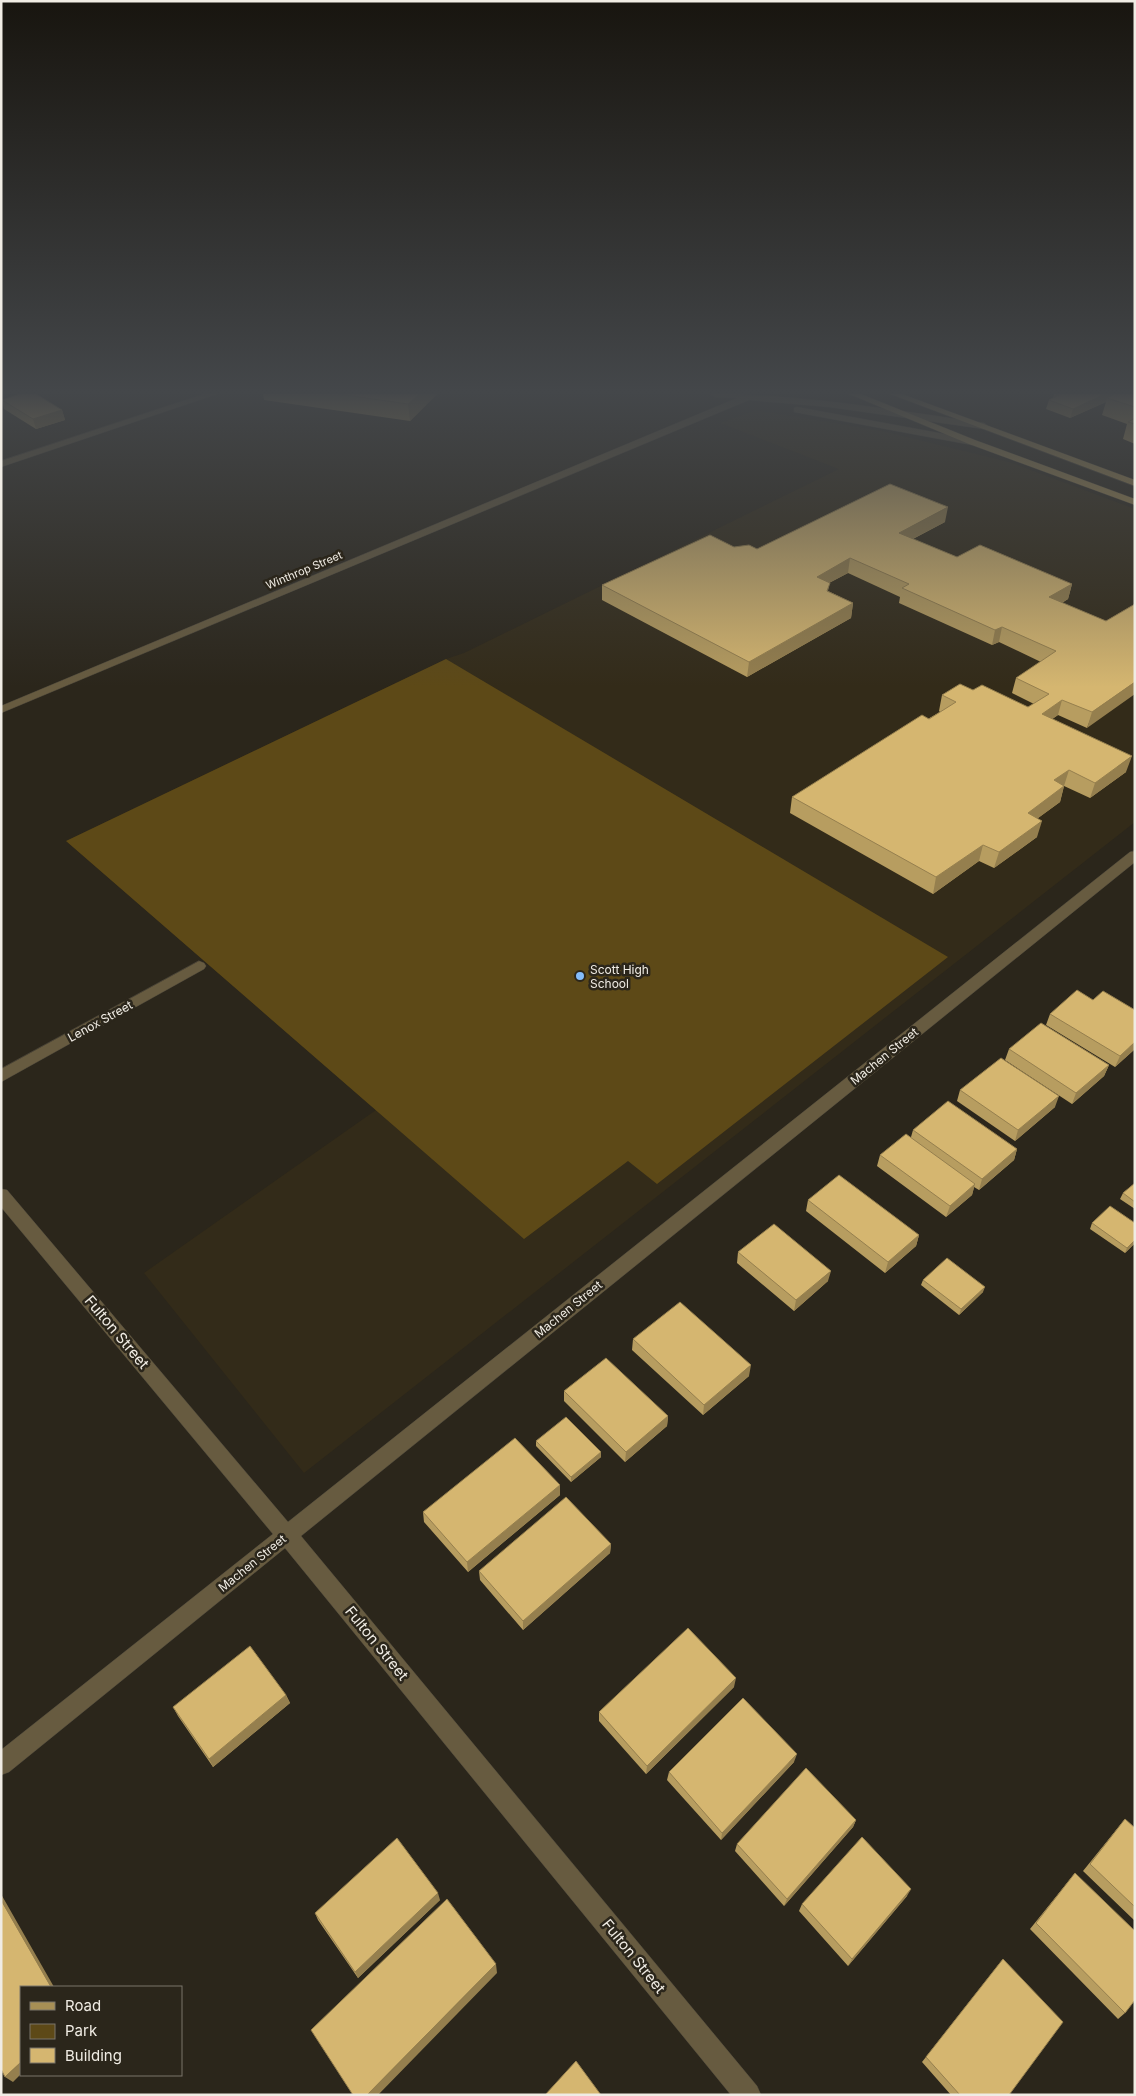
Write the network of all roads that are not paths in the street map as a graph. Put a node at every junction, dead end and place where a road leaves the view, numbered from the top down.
1 (521, 492) edge
2 (1107, 492) edge
3 (1135, 502) edge
4 (1, 710) edge
5 (1135, 855) edge
6 (199, 966) dead end
7 (1, 1076) edge
8 (1, 1195) edge
9 (287, 1534) junction
10 (1, 1764) edge
11 (748, 2095) edge

1 - 4 street, Winthrop Street
2 - 3 main road
5 - 9 street, Machen Street
6 - 7 street, Lenox Street
8 - 9 street, Fulton Street
9 - 10 street, Machen Street
9 - 11 street, Fulton Street

